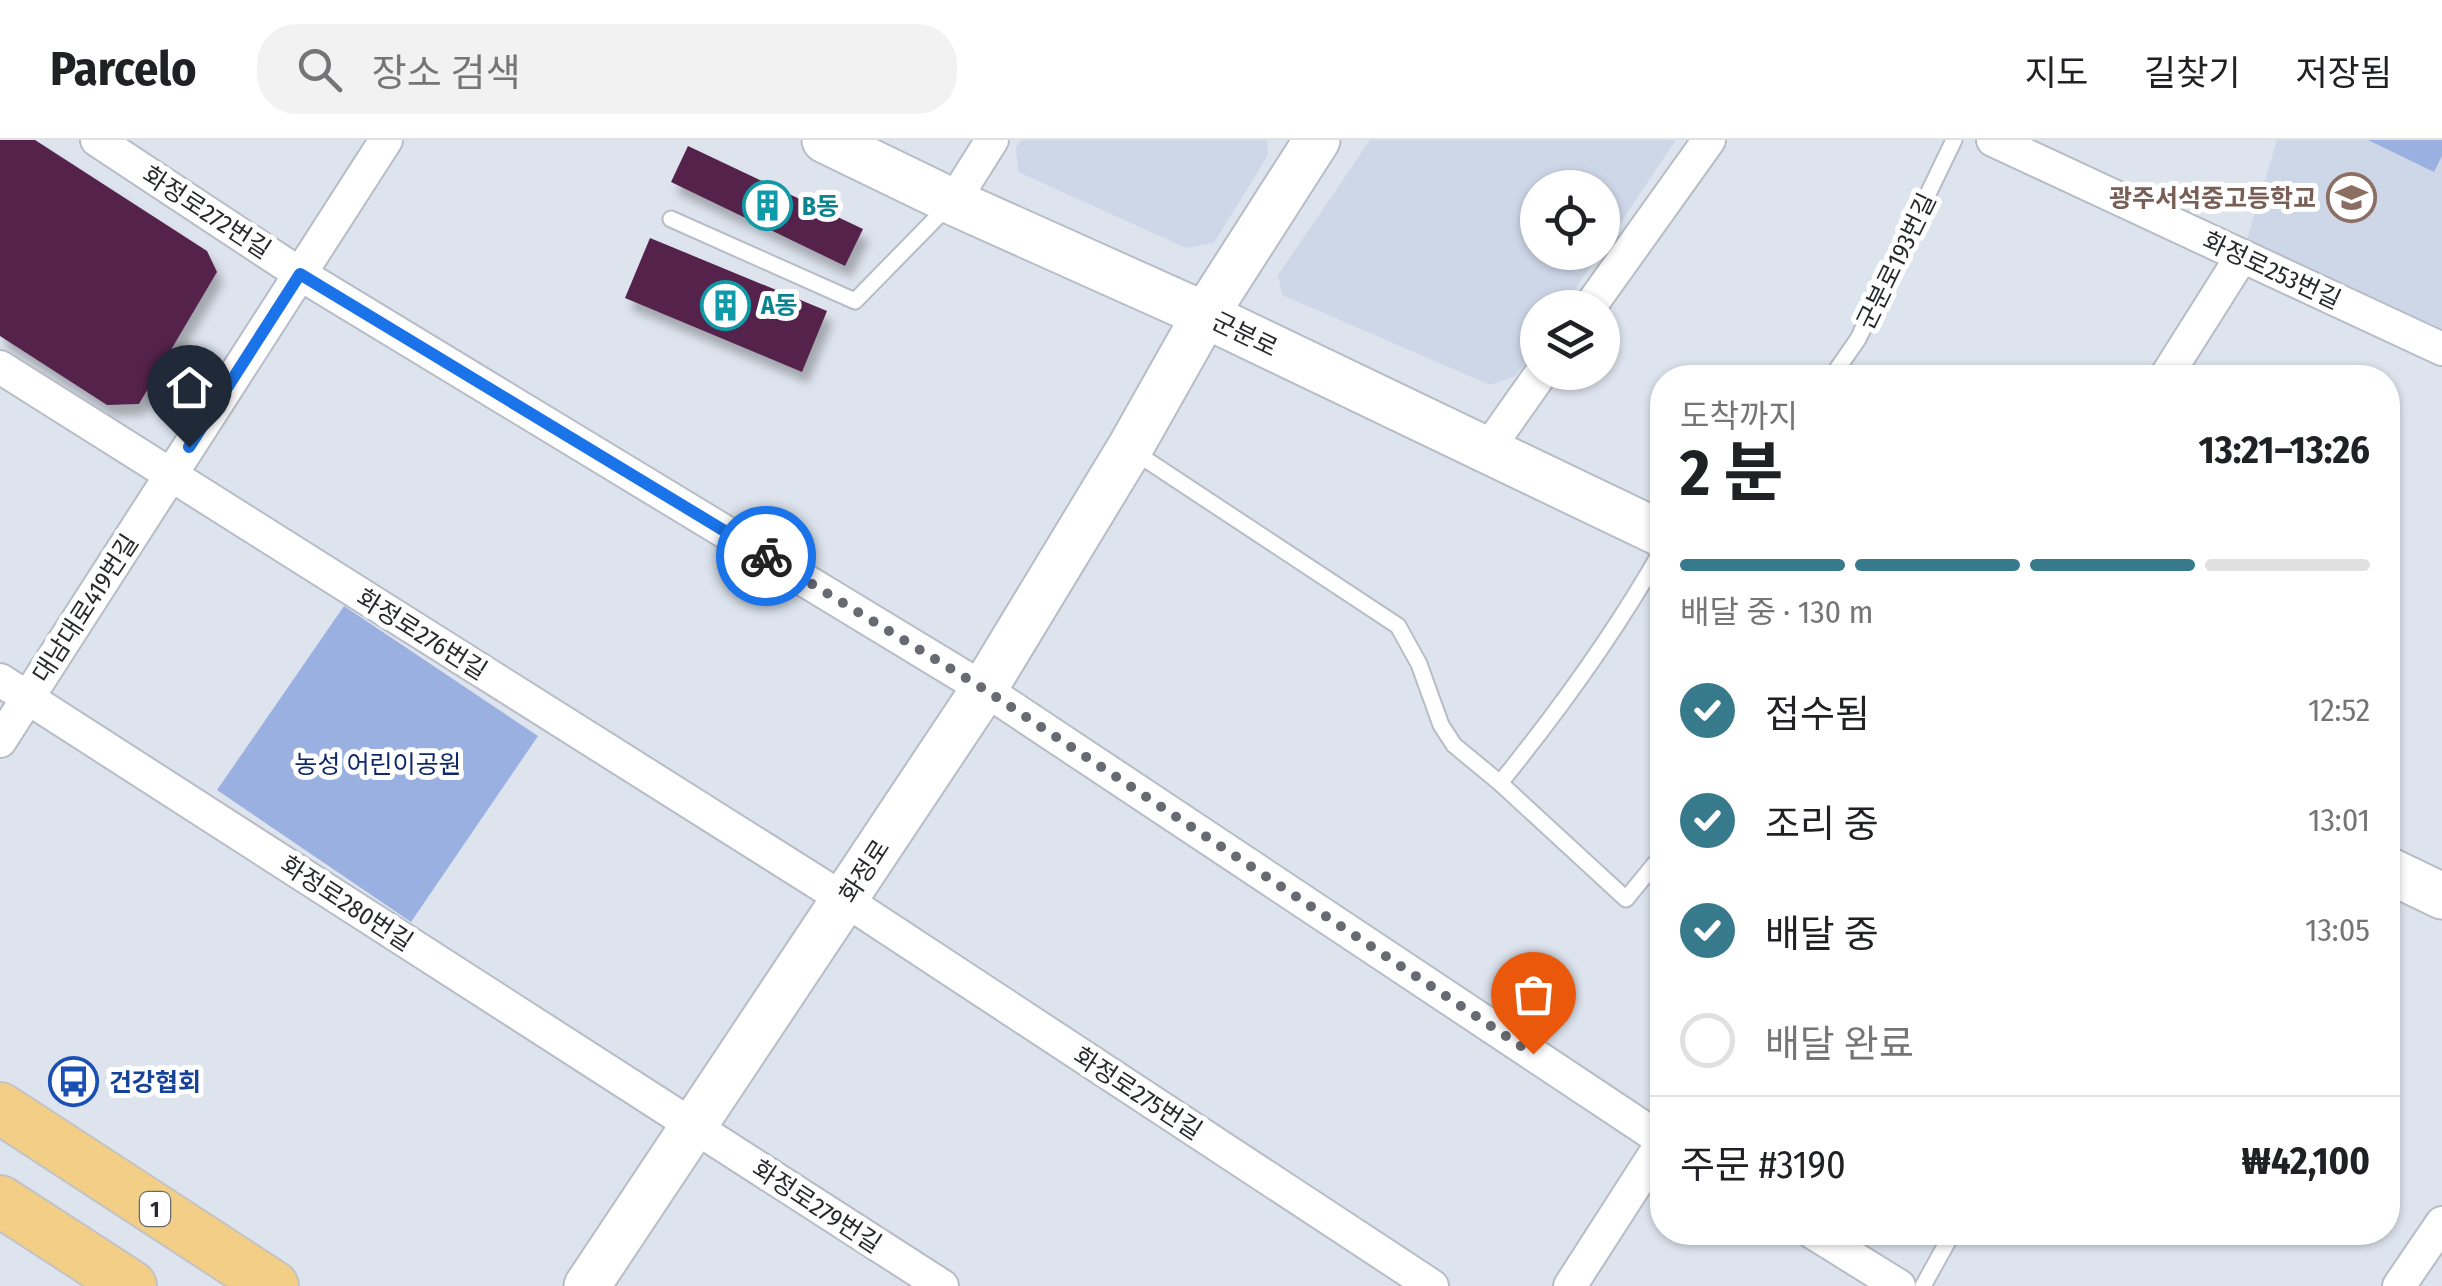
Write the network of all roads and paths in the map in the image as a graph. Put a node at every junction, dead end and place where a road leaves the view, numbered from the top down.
1 (97, 140) edge
2 (386, 140) edge
3 (825, 140) edge
4 (992, 140) edge
5 (1317, 140) edge
6 (1709, 140) edge
7 (1954, 140) edge
8 (1993, 140) edge
9 (953, 202) junction
10 (671, 219) dead end
11 (2242, 256) junction
12 (300, 274) junction
13 (1602, 290) edge
14 (1205, 315) junction
15 (2442, 349) edge
16 (1840, 365) edge
17 (2174, 365) edge
18 (0, 367) edge
19 (1529, 390) edge
20 (1130, 448) junction
21 (1487, 450) junction
22 (170, 476) junction
23 (1650, 528) edge
24 (1650, 571) edge
25 (14, 689) edge
26 (984, 689) junction
27 (0, 741) edge
28 (1500, 783) junction
29 (1650, 870) edge
30 (2400, 876) edge
31 (2442, 896) edge
32 (845, 900) junction
33 (0, 1108) edge
34 (693, 1125) junction
35 (1650, 1134) edge
36 (1650, 1161) edge
37 (0, 1201) edge
38 (2442, 1223) edge
39 (1833, 1245) edge
40 (1946, 1245) edge
41 (131, 1286) edge
42 (273, 1286) edge
43 (587, 1286) edge
44 (942, 1286) edge
45 (1432, 1286) edge
46 (1570, 1286) edge
47 (1899, 1286) edge
48 (1923, 1286) edge
49 (2399, 1286) edge

1 - 12 street, 화정로272번길
2 - 12 street, 대남대로419번길
3 - 9 street, 군분로
4 - 9 street
5 - 14 street, 화정로
6 - 13 street
7 - 16 lane, 군분로193번길
8 - 11 street, 화정로253번길
9 - 10 lane
9 - 14 street, 군분로
11 - 15 street, 화정로253번길
11 - 17 street
12 - 22 street, 대남대로419번길
12 - 26 street, 화정로272번길
14 - 20 street, 화정로
14 - 21 street, 군분로
18 - 22 street, 화정로276번길
19 - 21 street
20 - 26 street, 화정로
20 - 28 lane
21 - 23 street, 군분로
22 - 25 street, 대남대로419번길
22 - 32 street, 화정로276번길
24 - 28 lane
25 - 27 street, 대남대로419번길
25 - 34 street, 화정로280번길
26 - 32 street, 화정로
26 - 35 street, 화정로272번길
28 - 29 lane
30 - 31 street
32 - 34 street, 화정로
32 - 45 street, 화정로275번길
33 - 42 main road, 1
34 - 43 street, 화정로
34 - 44 street, 화정로279번길
36 - 46 street
37 - 41 main road
38 - 49 street
39 - 47 street
40 - 48 lane

